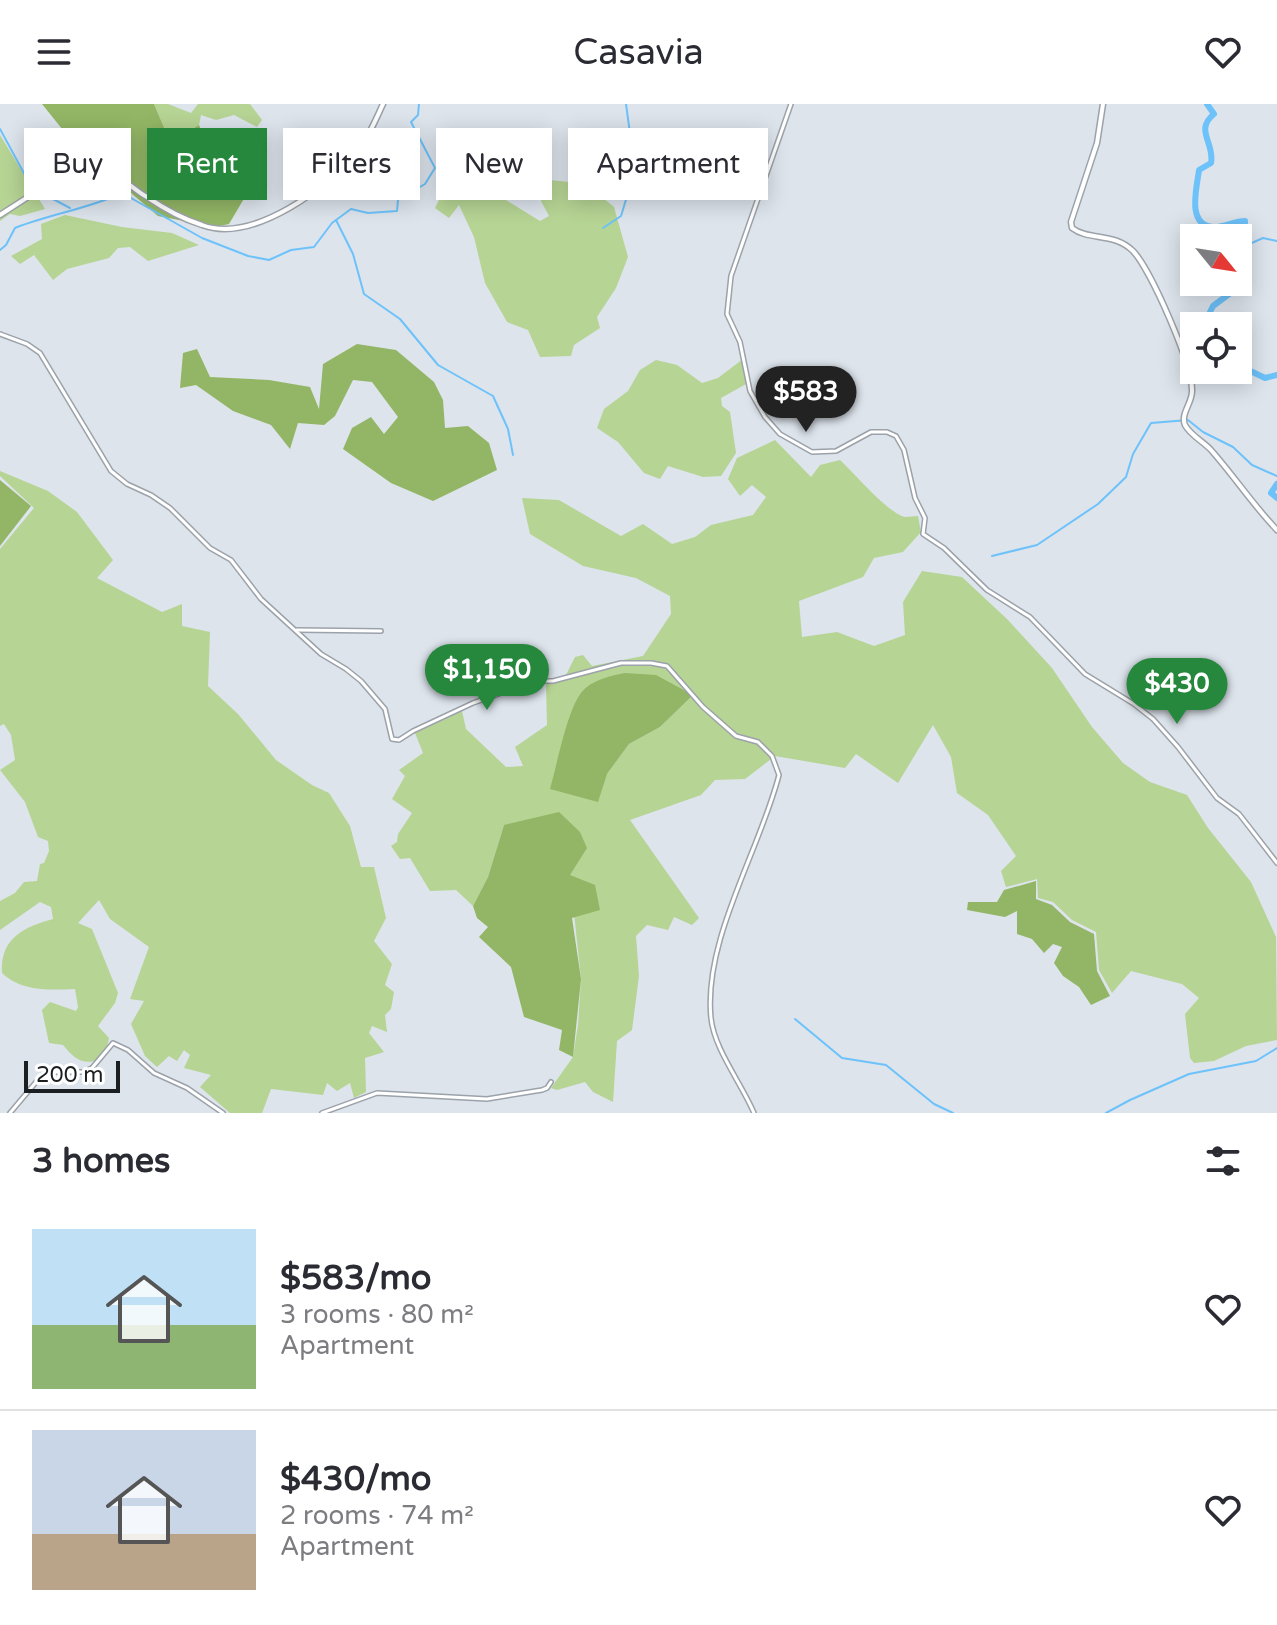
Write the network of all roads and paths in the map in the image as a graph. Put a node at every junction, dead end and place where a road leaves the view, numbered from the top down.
1 (383, 104) edge
2 (791, 104) edge
3 (1103, 104) edge
4 (0, 215) edge
5 (0, 334) edge
6 (1277, 530) edge
7 (297, 630) junction
8 (381, 631) dead end
9 (1277, 863) edge
10 (551, 1082) dead end
11 (10, 1113) edge
12 (223, 1113) edge
13 (322, 1113) edge
14 (754, 1113) edge

1 - 4 street
2 - 9 street
3 - 6 street
5 - 7 street
7 - 8 street
7 - 14 street
10 - 13 street
11 - 12 street

